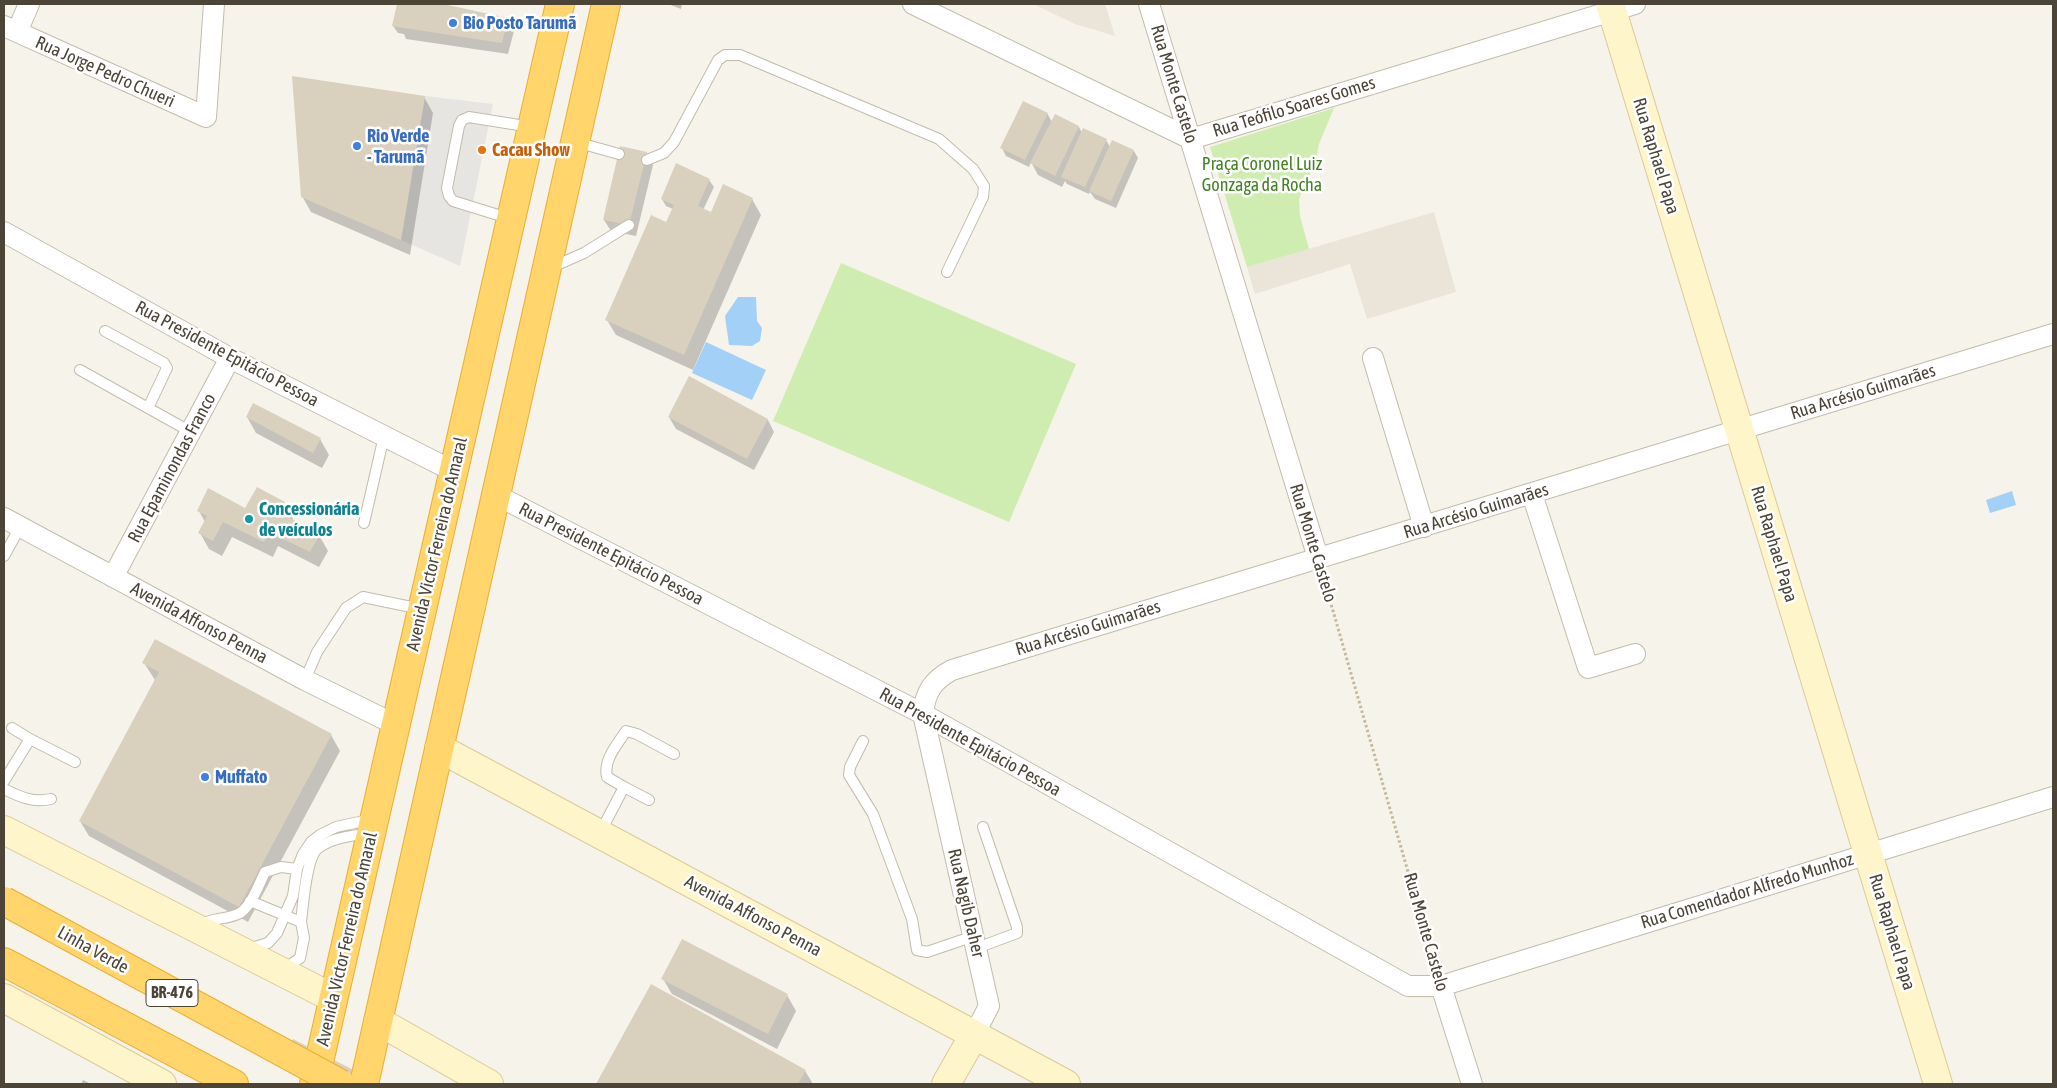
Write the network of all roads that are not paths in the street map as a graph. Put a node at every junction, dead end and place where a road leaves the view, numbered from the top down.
1 (28, 4) edge
2 (214, 4) edge
3 (560, 4) edge
4 (606, 4) edge
5 (913, 4) edge
6 (1149, 4) edge
7 (1619, 6) edge
8 (10, 29) edge
9 (532, 127) junction
10 (1191, 139) junction
11 (575, 142) junction
12 (619, 154) dead end
13 (646, 160) dead end
14 (511, 219) junction
15 (629, 225) dead end
16 (4, 232) edge
17 (547, 270) junction
18 (947, 272) dead end
19 (105, 331) dead end
20 (2053, 334) edge
21 (230, 358) junction
22 (1373, 358) dead end
23 (80, 370) dead end
24 (148, 408) junction
25 (1739, 430) junction
26 (190, 432) junction
27 (384, 436) junction
28 (454, 471) junction
29 (1532, 494) junction
30 (496, 495) junction
31 (12, 523) edge
32 (364, 523) dead end
33 (1424, 527) junction
34 (4, 556) edge
35 (1318, 558) junction
36 (113, 577) junction
37 (422, 610) junction
38 (1635, 654) dead end
39 (305, 680) junction
40 (923, 714) junction
41 (396, 726) junction
42 (12, 728) dead end
43 (30, 739) junction
44 (863, 741) dead end
45 (439, 748) junction
46 (674, 754) dead end
47 (74, 762) dead end
48 (4, 781) edge
49 (624, 787) junction
50 (4, 789) edge
51 (2053, 797) edge
52 (51, 799) dead end
53 (649, 800) dead end
54 (372, 826) junction
55 (983, 827) dead end
56 (4, 830) edge
57 (600, 834) junction
58 (1868, 854) junction
59 (297, 868) junction
60 (4, 901) edge
61 (250, 901) junction
62 (284, 915) junction
63 (301, 922) junction
64 (196, 928) junction
65 (976, 942) junction
66 (241, 951) junction
67 (4, 962) edge
68 (274, 968) junction
69 (1441, 986) junction
70 (4, 998) edge
71 (333, 998) junction
72 (378, 1021) junction
73 (974, 1035) junction
74 (162, 1084) edge
75 (234, 1084) edge
76 (314, 1084) edge
77 (341, 1084) edge
78 (364, 1084) edge
79 (489, 1084) edge
80 (946, 1084) edge
81 (1066, 1084) edge
82 (1472, 1084) edge
83 (1938, 1084) edge

1 - 8 street
2 - 8 street, Rua Jorge Pedro Chueri
3 - 9 highway, Avenida Victor Ferreira do Amaral
4 - 11 highway
5 - 10 street, Rua Teófilo Soares Gomes
6 - 10 street, Rua Monte Castelo
7 - 10 street, Rua Teófilo Soares Gomes
7 - 25 street, Rua Raphael Papa
9 - 14 highway, Avenida Victor Ferreira do Amaral
9 - 14 lane
10 - 35 street, Rua Monte Castelo
11 - 12 lane
11 - 17 highway
13 - 18 lane
14 - 28 highway, Avenida Victor Ferreira do Amaral
15 - 17 lane
16 - 21 street, Rua Presidente Epitácio Pessoa
17 - 30 highway
19 - 24 lane
20 - 25 street, Rua Arcésio Guimarães
21 - 26 street, Rua Epaminondas Franco
21 - 27 street, Rua Presidente Epitácio Pessoa
22 - 33 street
23 - 24 lane
24 - 26 lane
25 - 29 street, Rua Arcésio Guimarães
25 - 58 street, Rua Raphael Papa
26 - 36 street, Rua Epaminondas Franco
27 - 28 street, Rua Presidente Epitácio Pessoa
27 - 32 lane
28 - 37 highway, Avenida Victor Ferreira do Amaral
29 - 33 street, Rua Arcésio Guimarães
29 - 38 street
30 - 40 street, Rua Presidente Epitácio Pessoa
30 - 45 highway
31 - 34 lane
31 - 36 street, Avenida Affonso Penna
33 - 35 street, Rua Arcésio Guimarães
35 - 40 street, Rua Arcésio Guimarães
36 - 39 street, Avenida Affonso Penna
37 - 39 lane
37 - 41 highway, Avenida Victor Ferreira do Amaral
39 - 41 street, Avenida Affonso Penna
40 - 65 street, Rua Nagib Daher
40 - 69 street, Rua Presidente Epitácio Pessoa
41 - 54 highway, Avenida Victor Ferreira do Amaral
42 - 43 lane
43 - 47 lane
43 - 48 lane
44 - 65 lane
45 - 57 street, Avenida Affonso Penna
45 - 72 highway
46 - 49 lane
49 - 53 lane
49 - 57 lane
50 - 52 lane
51 - 58 street, Rua Comendador Alfredo Munhoz
54 - 59 lane
54 - 63 lane
54 - 71 highway, Avenida Victor Ferreira do Amaral
55 - 65 lane
56 - 64 street
57 - 73 street, Avenida Affonso Penna
58 - 69 street, Rua Comendador Alfredo Munhoz
58 - 83 street, Rua Raphael Papa
59 - 61 lane
59 - 62 lane
60 - 77 highway, Linha Verde / BR-476, bridge
61 - 62 lane
61 - 64 lane
62 - 63 lane
62 - 66 lane
63 - 68 lane
64 - 66 street
65 - 73 street, Rua Nagib Daher
66 - 68 street
67 - 75 highway
68 - 71 street
69 - 82 street, Rua Monte Castelo
70 - 74 street
71 - 76 highway, Avenida Victor Ferreira do Amaral
72 - 78 highway
72 - 79 street
73 - 80 street, Rua Nagib Daher
73 - 81 street, Avenida Affonso Penna

